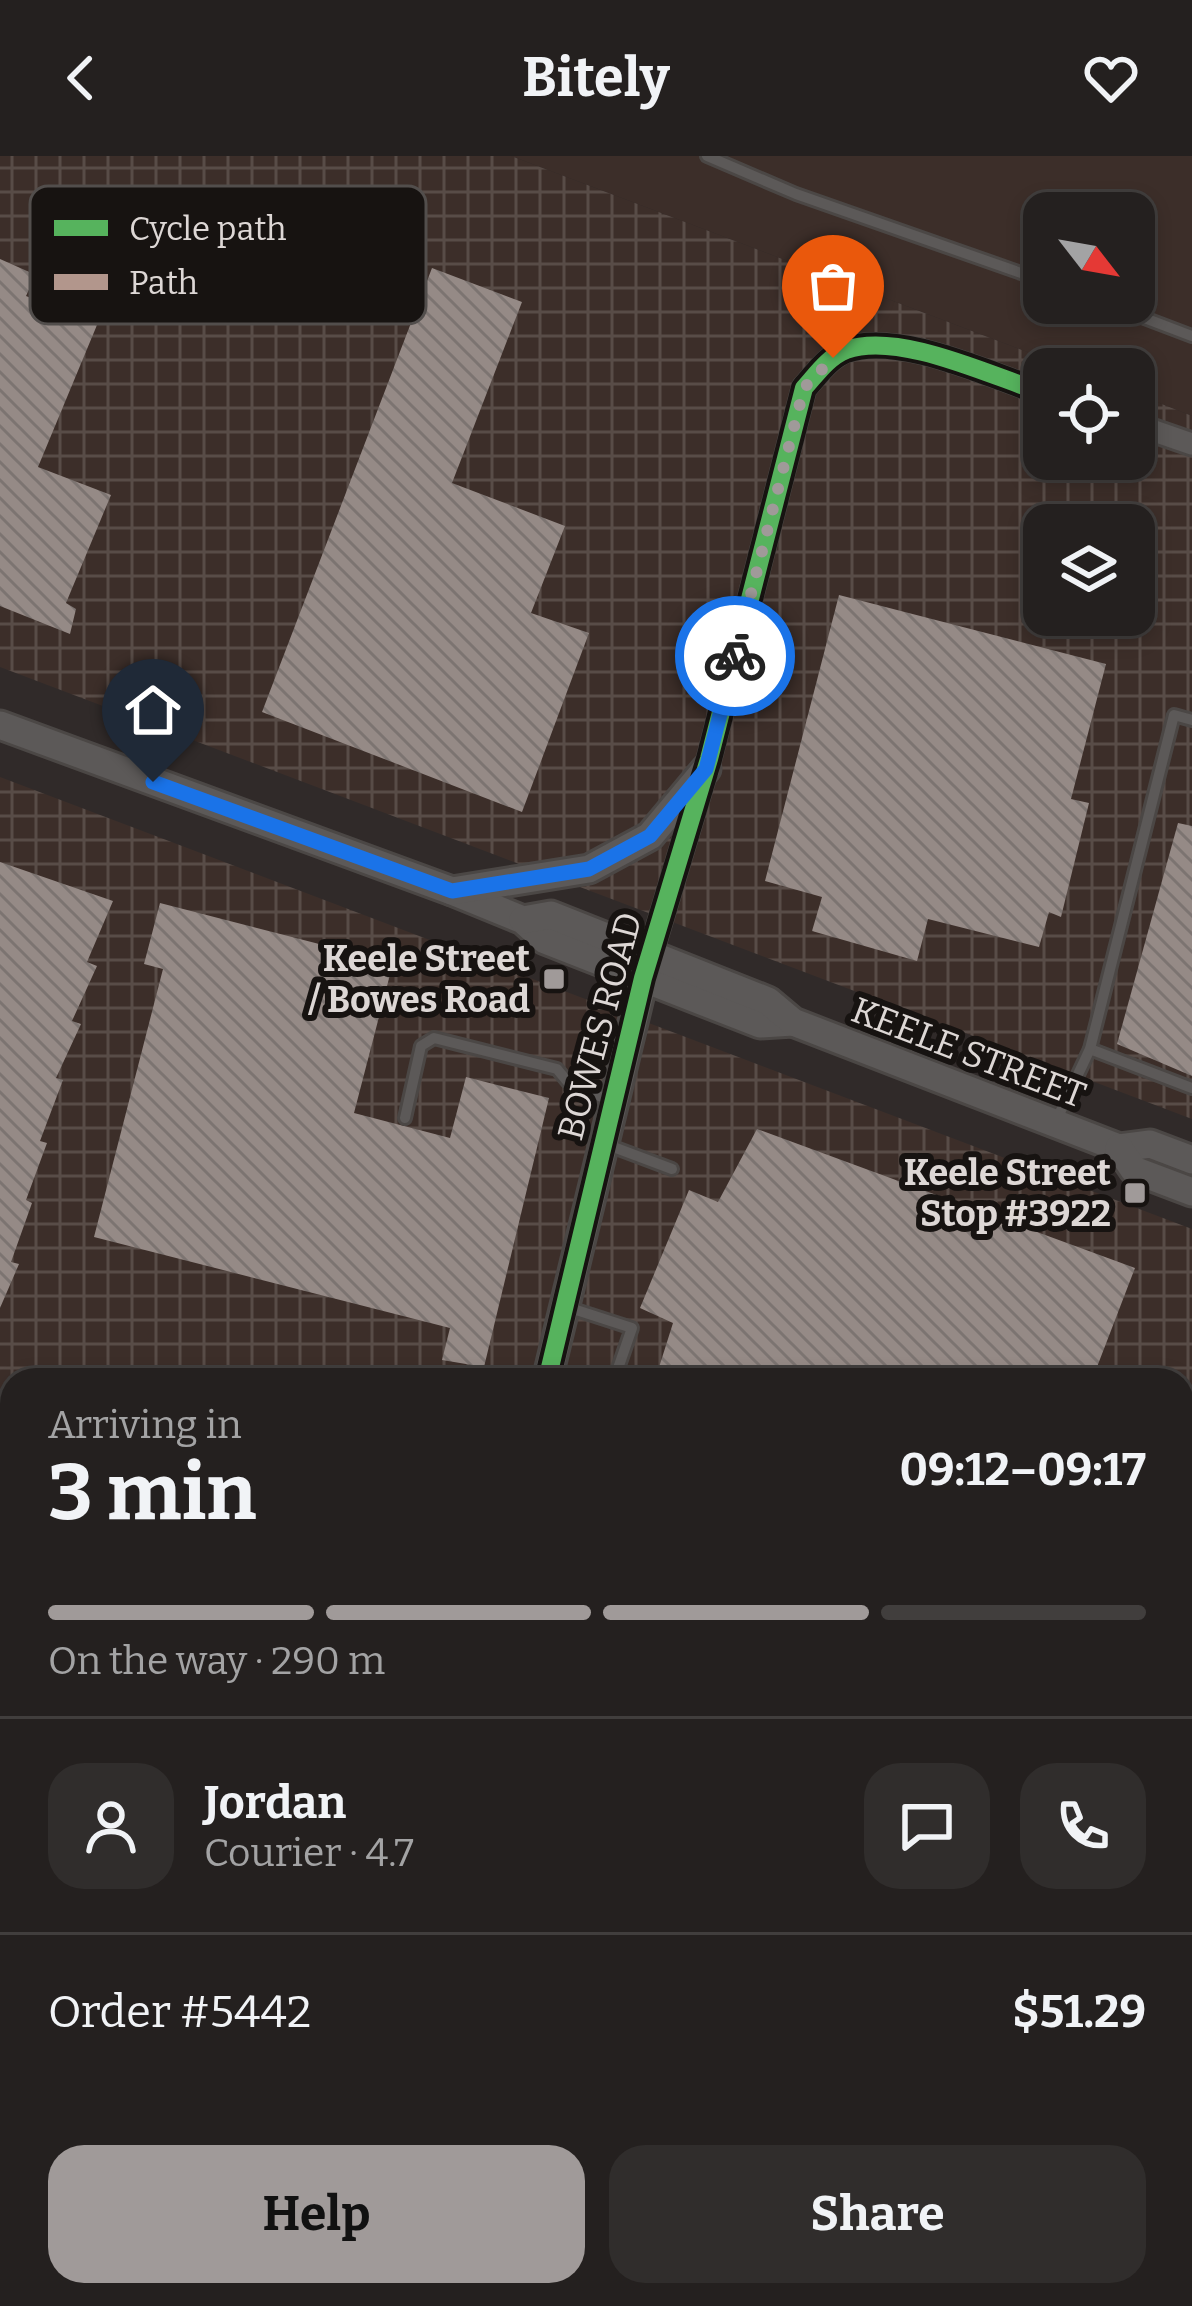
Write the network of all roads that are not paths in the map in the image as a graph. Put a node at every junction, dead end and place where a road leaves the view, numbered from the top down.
1 (706, 156) edge
2 (1023, 274) edge
3 (1155, 322) edge
4 (1192, 336) edge
5 (1023, 386) edge
6 (1155, 431) edge
7 (1192, 444) edge
8 (1192, 719) edge
9 (0, 725) edge
10 (706, 769) junction
11 (452, 891) junction
12 (647, 967) junction
13 (1090, 1049) junction
14 (1192, 1088) edge
15 (614, 1101) junction
16 (405, 1118) dead end
17 (1054, 1124) junction
18 (602, 1143) junction
19 (1119, 1148) junction
20 (1192, 1160) edge
21 (672, 1169) dead end
22 (1192, 1192) edge
23 (564, 1306) junction
24 (550, 1368) edge
25 (618, 1368) edge

1 - 2 lane
3 - 4 lane
5 - 10 street, BOWES ROAD
6 - 7 street
8 - 13 lane
9 - 11 main road, KEELE STREET
10 - 11 main road
10 - 12 street, BOWES ROAD
11 - 12 main road, KEELE STREET
12 - 15 main road, BOWES ROAD
12 - 17 main road, KEELE STREET
13 - 14 lane
13 - 17 lane
15 - 16 lane
15 - 18 main road, BOWES ROAD
17 - 19 main road, KEELE STREET
18 - 21 lane
18 - 23 main road, BOWES ROAD
19 - 20 main road, KEELE STREET
19 - 22 main road, KEELE STREET
23 - 24 main road, BOWES ROAD
23 - 25 lane

